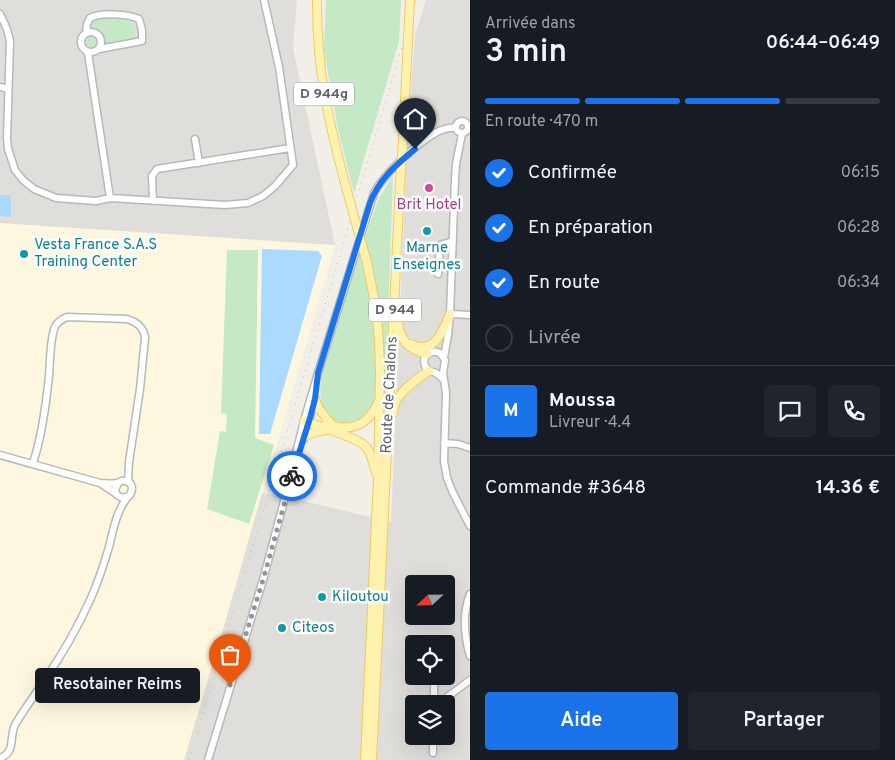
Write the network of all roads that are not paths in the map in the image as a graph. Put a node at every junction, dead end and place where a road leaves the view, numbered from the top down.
1 (264, 0) edge
2 (317, 0) edge
3 (410, 0) edge
4 (0, 14) edge
5 (86, 33) junction
6 (99, 49) junction
7 (88, 53) junction
8 (0, 87) edge
9 (8, 89) junction
10 (469, 125) edge
11 (456, 128) junction
12 (462, 134) junction
13 (195, 139) dead end
14 (290, 148) junction
15 (199, 163) junction
16 (110, 198) junction
17 (153, 201) junction
18 (453, 241) junction
19 (398, 253) junction
20 (438, 274) dead end
21 (450, 314) junction
22 (470, 315) edge
23 (448, 335) junction
24 (402, 337) junction
25 (430, 353) junction
26 (444, 357) junction
27 (443, 368) junction
28 (432, 372) junction
29 (318, 373) junction
30 (444, 380) junction
31 (380, 398) junction
32 (315, 399) junction
33 (307, 420) junction
34 (330, 428) junction
35 (304, 437) junction
36 (388, 437) junction
37 (444, 443) junction
38 (470, 448) edge
39 (0, 455) edge
40 (33, 463) junction
41 (378, 478) junction
42 (118, 482) junction
43 (128, 482) junction
44 (100, 483) junction
45 (115, 493) junction
46 (127, 498) junction
47 (284, 505) junction
48 (470, 526) edge
49 (470, 594) edge
50 (470, 656) edge
51 (470, 680) edge
52 (450, 695) edge
53 (433, 745) edge
54 (433, 753) dead end
55 (0, 758) edge
56 (208, 760) edge
57 (365, 760) edge
58 (372, 760) edge

1 - 14 street
2 - 31 main road, Route de Chalons / D 944g, bridge
3 - 19 main road, Route de Chalons / D 944, bridge
4 - 9 street
5 - 6 street
5 - 6 street
5 - 7 street
6 - 7 street
7 - 16 street
8 - 9 street
9 - 16 street
10 - 11 street
10 - 12 street
11 - 12 street
11 - 29 street
12 - 18 street
13 - 15 street
14 - 15 street
14 - 17 street
15 - 17 street
16 - 17 street
18 - 20 street
18 - 21 street
19 - 24 main road
19 - 36 main road, Route de Chalons / D 944
21 - 22 street
21 - 23 street
21 - 24 main road
23 - 25 street
23 - 26 street
24 - 25 main road
25 - 26 street
25 - 28 street
26 - 27 street
27 - 28 street
27 - 30 street
28 - 30 street
28 - 36 main road
29 - 32 street
29 - 33 street
30 - 37 street
31 - 34 main road
31 - 41 main road, Route de Chalons
32 - 33 street
32 - 34 main road
33 - 34 main road
33 - 35 street
33 - 47 street
34 - 35 main road
34 - 41 main road
35 - 47 street
36 - 58 main road, Route de Chalons / D 944
37 - 38 street
37 - 48 street
39 - 40 street
40 - 43 street
40 - 44 street
41 - 57 main road, Route de Chalons
42 - 43 street
42 - 44 street
42 - 45 street
43 - 46 street
44 - 45 street
45 - 46 street
46 - 55 street
47 - 56 street
49 - 50 street
51 - 52 street
53 - 54 street

